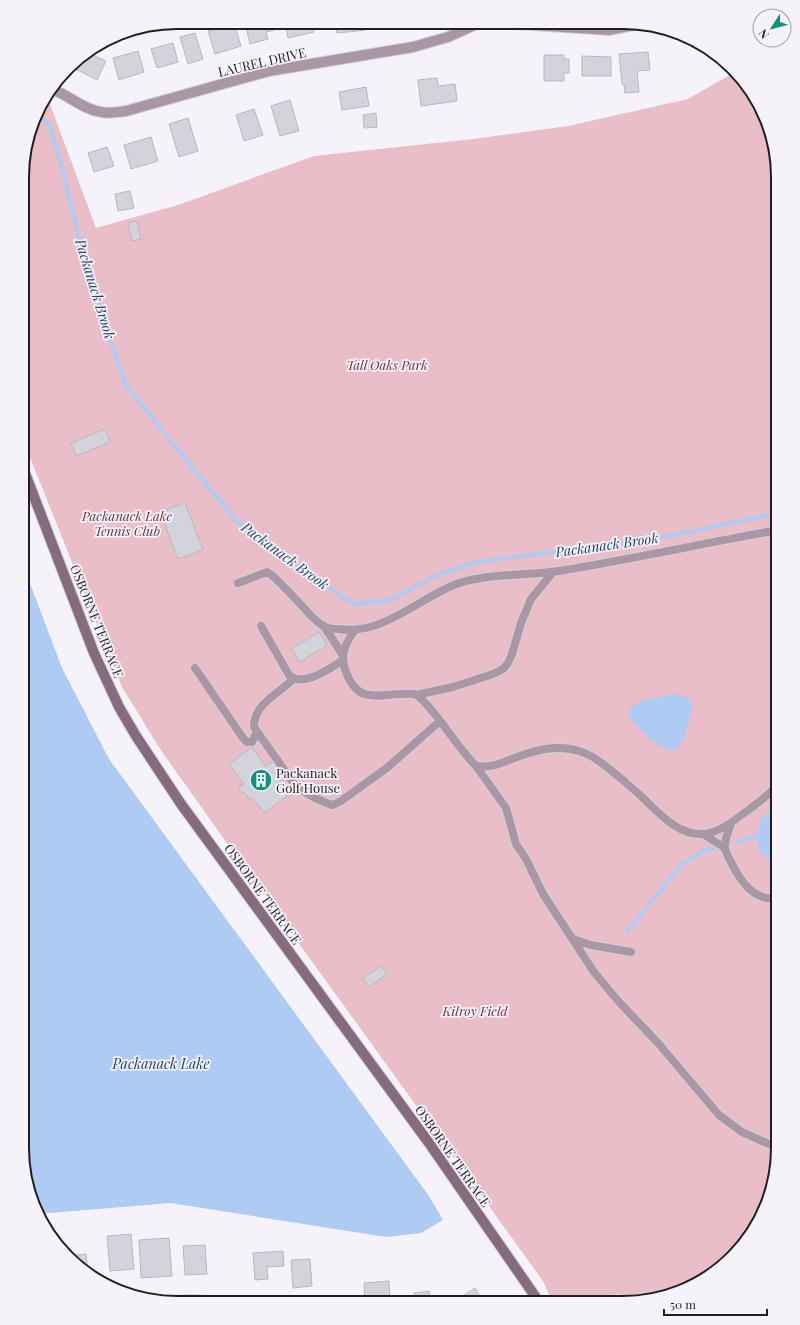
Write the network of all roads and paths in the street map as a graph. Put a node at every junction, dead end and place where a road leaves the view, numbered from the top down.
1 (466, 29) edge
2 (593, 29) edge
3 (614, 29) edge
4 (56, 92) edge
5 (29, 484) edge
6 (771, 531) edge
7 (553, 572) junction
8 (238, 583) dead end
9 (261, 626) dead end
10 (324, 626) junction
11 (355, 630) junction
12 (342, 657) junction
13 (195, 668) dead end
14 (293, 679) junction
15 (416, 695) junction
16 (440, 721) junction
17 (258, 732) junction
18 (476, 766) junction
19 (771, 793) edge
20 (731, 823) junction
21 (703, 834) junction
22 (725, 848) junction
23 (771, 898) edge
24 (572, 938) junction
25 (631, 952) dead end
26 (771, 1145) edge
27 (535, 1296) edge

1 - 4 street, LAUREL DRIVE
2 - 3 street
5 - 27 street, OSBORNE TERRACE
6 - 7 lane
7 - 11 lane
7 - 15 lane
8 - 10 lane
9 - 14 lane
10 - 11 lane
10 - 12 lane
11 - 12 lane
12 - 14 lane
12 - 15 lane
13 - 17 lane
14 - 17 lane
15 - 16 lane
16 - 17 lane
16 - 18 lane
18 - 21 lane
18 - 24 lane
19 - 20 lane
20 - 21 lane
20 - 22 lane
21 - 22 lane
22 - 23 lane
24 - 25 lane
24 - 26 lane

